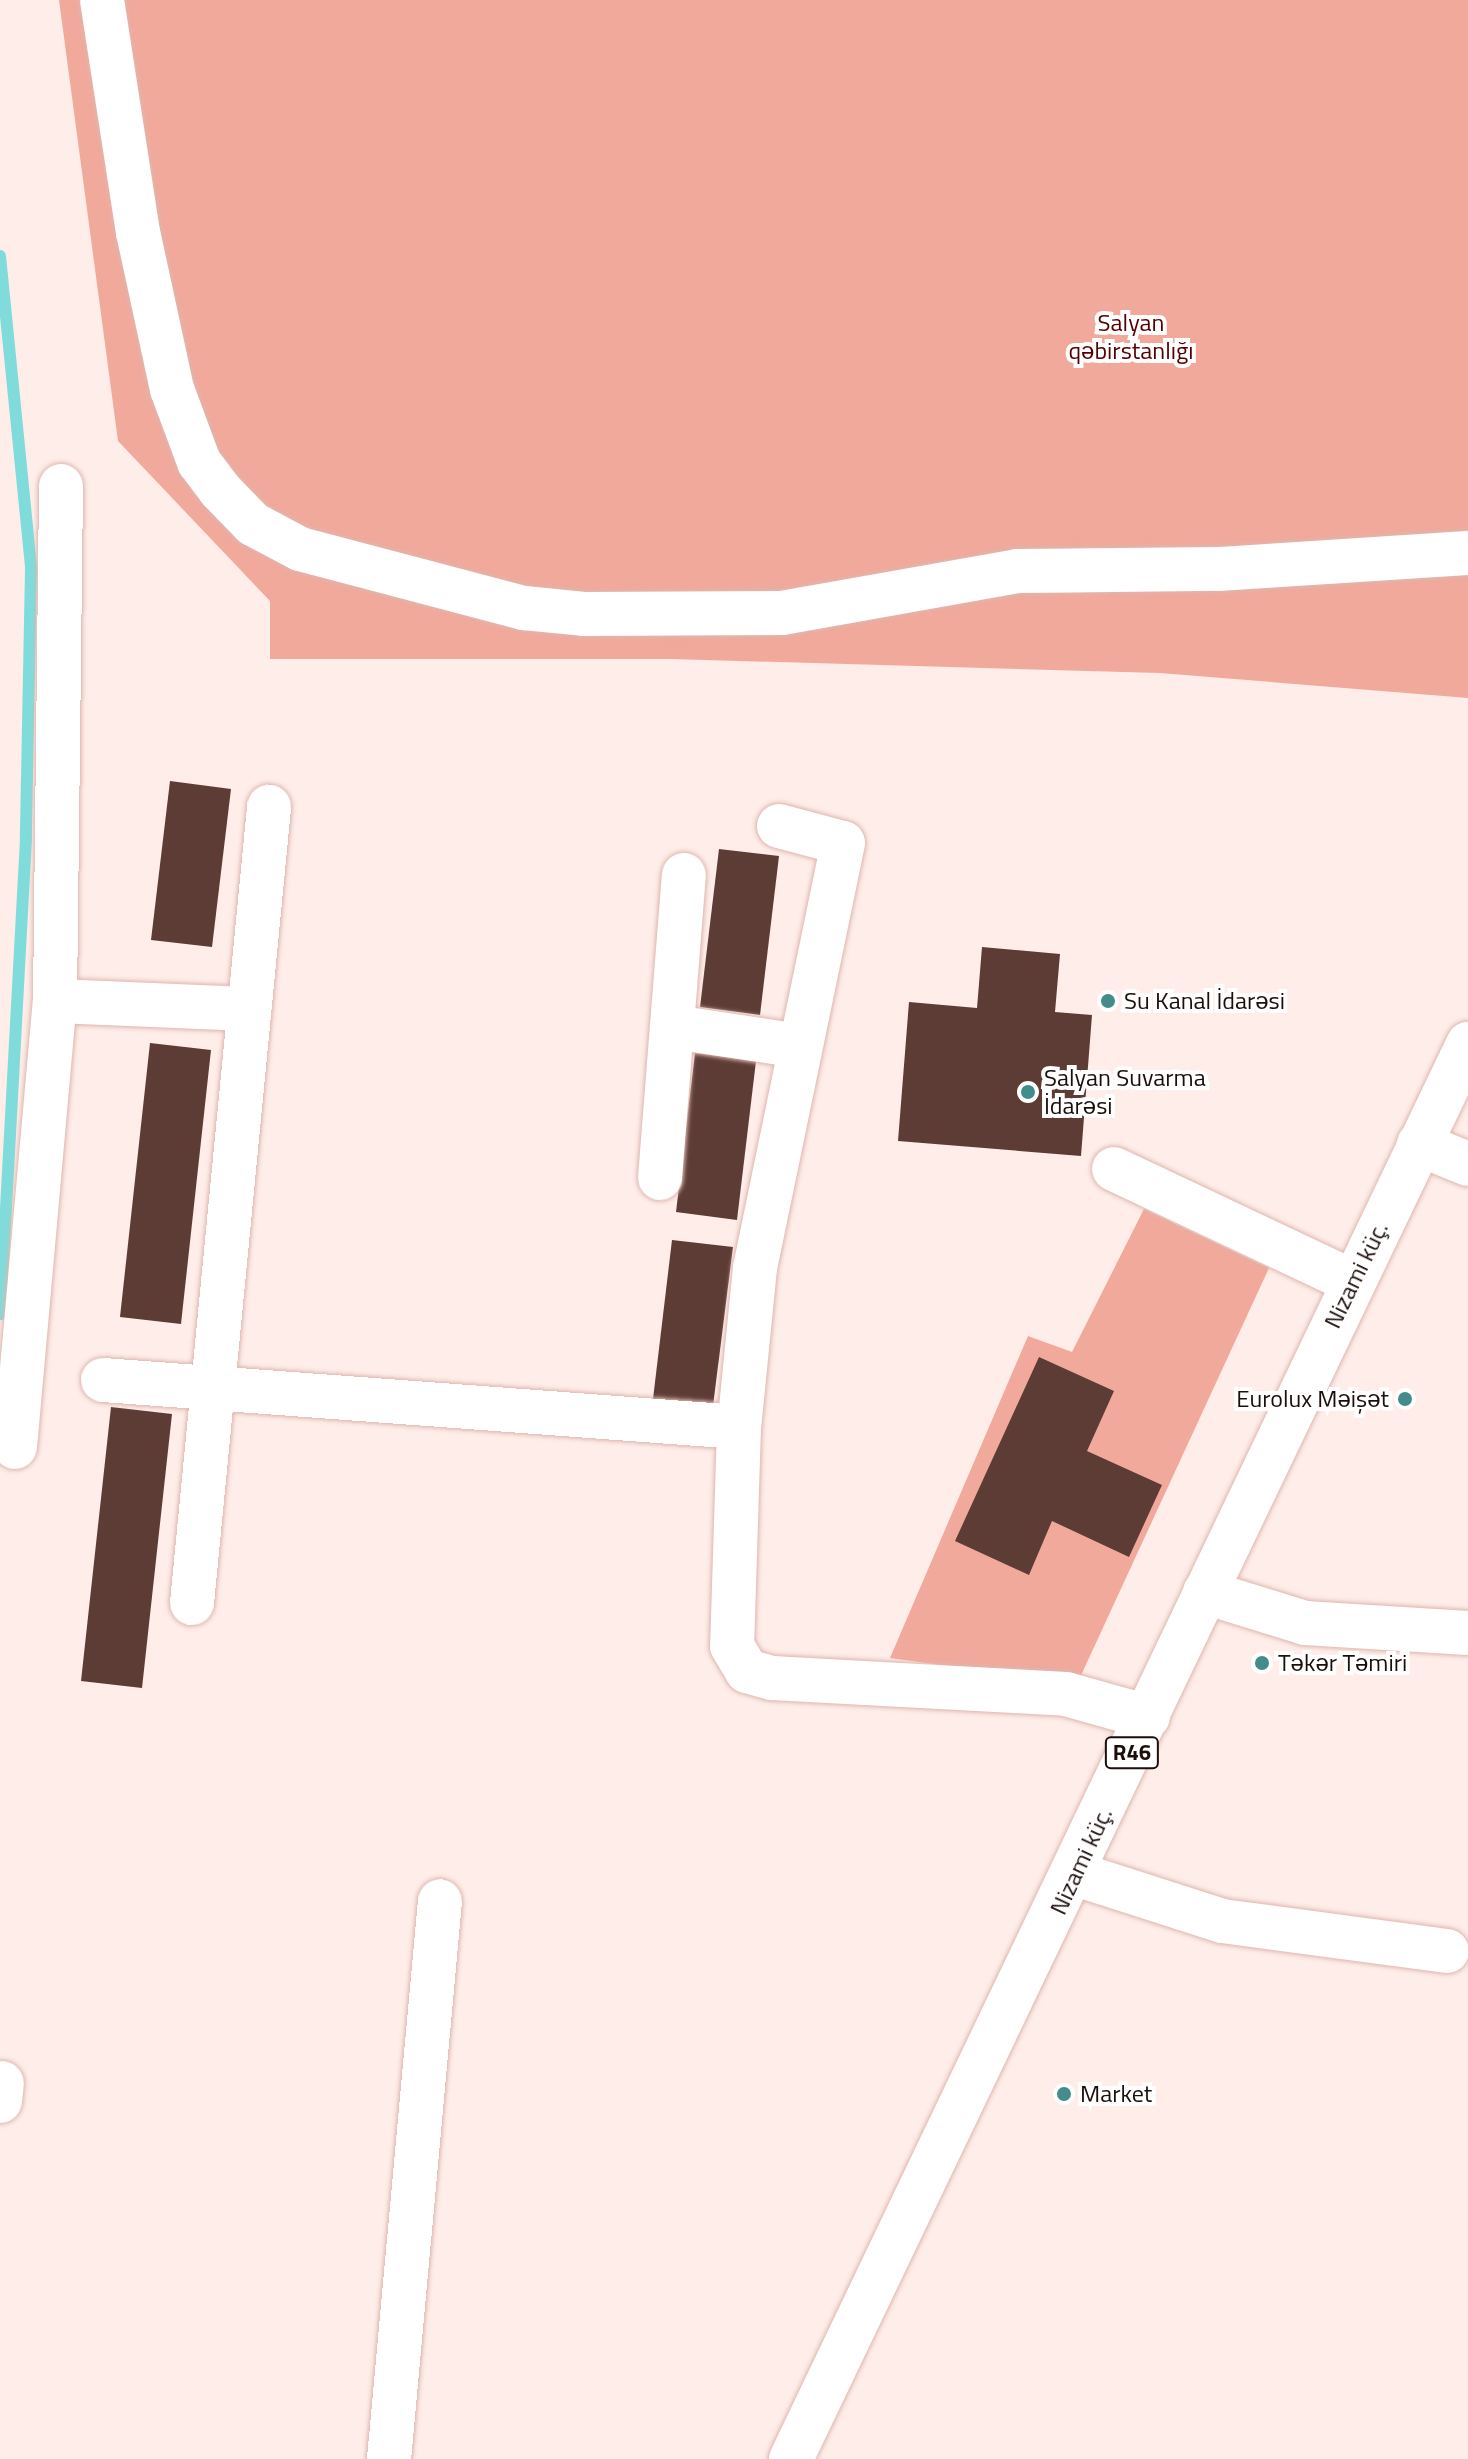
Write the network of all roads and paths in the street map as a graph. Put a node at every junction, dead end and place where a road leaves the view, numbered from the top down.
1 (102, 0) edge
2 (61, 486) dead end
3 (1468, 553) edge
4 (269, 807) dead end
5 (779, 826) dead end
6 (684, 875) dead end
7 (55, 1001) junction
8 (249, 1009) junction
9 (674, 1027) junction
10 (1468, 1044) edge
11 (800, 1046) junction
12 (1419, 1144) junction
13 (1468, 1164) edge
14 (1114, 1169) dead end
15 (660, 1178) dead end
16 (1353, 1282) junction
17 (103, 1380) dead end
18 (212, 1388) junction
19 (739, 1427) junction
20 (15, 1447) dead end
21 (1205, 1592) junction
22 (192, 1603) dead end
23 (1468, 1633) edge
24 (1148, 1717) junction
25 (1076, 1874) junction
26 (440, 1901) dead end
27 (1447, 1951) dead end
28 (389, 2459) edge
29 (791, 2459) edge

1 - 3 main road
2 - 7 main road
4 - 8 main road
5 - 11 main road
6 - 9 main road
7 - 8 main road
7 - 20 main road
8 - 18 main road
9 - 11 main road
9 - 15 main road
10 - 12 main road, Nizami küç. / R46
11 - 19 main road
12 - 13 main road
12 - 16 main road, Nizami küç. / R46
14 - 16 main road
16 - 21 main road, Nizami küç. / R46
17 - 18 main road
18 - 19 main road
18 - 22 main road
19 - 24 main road
21 - 23 main road
21 - 24 main road, Nizami küç. / R46
24 - 25 main road, Nizami küç. / R46
25 - 27 main road
25 - 29 main road, Nizami küç. / R46
26 - 28 main road

